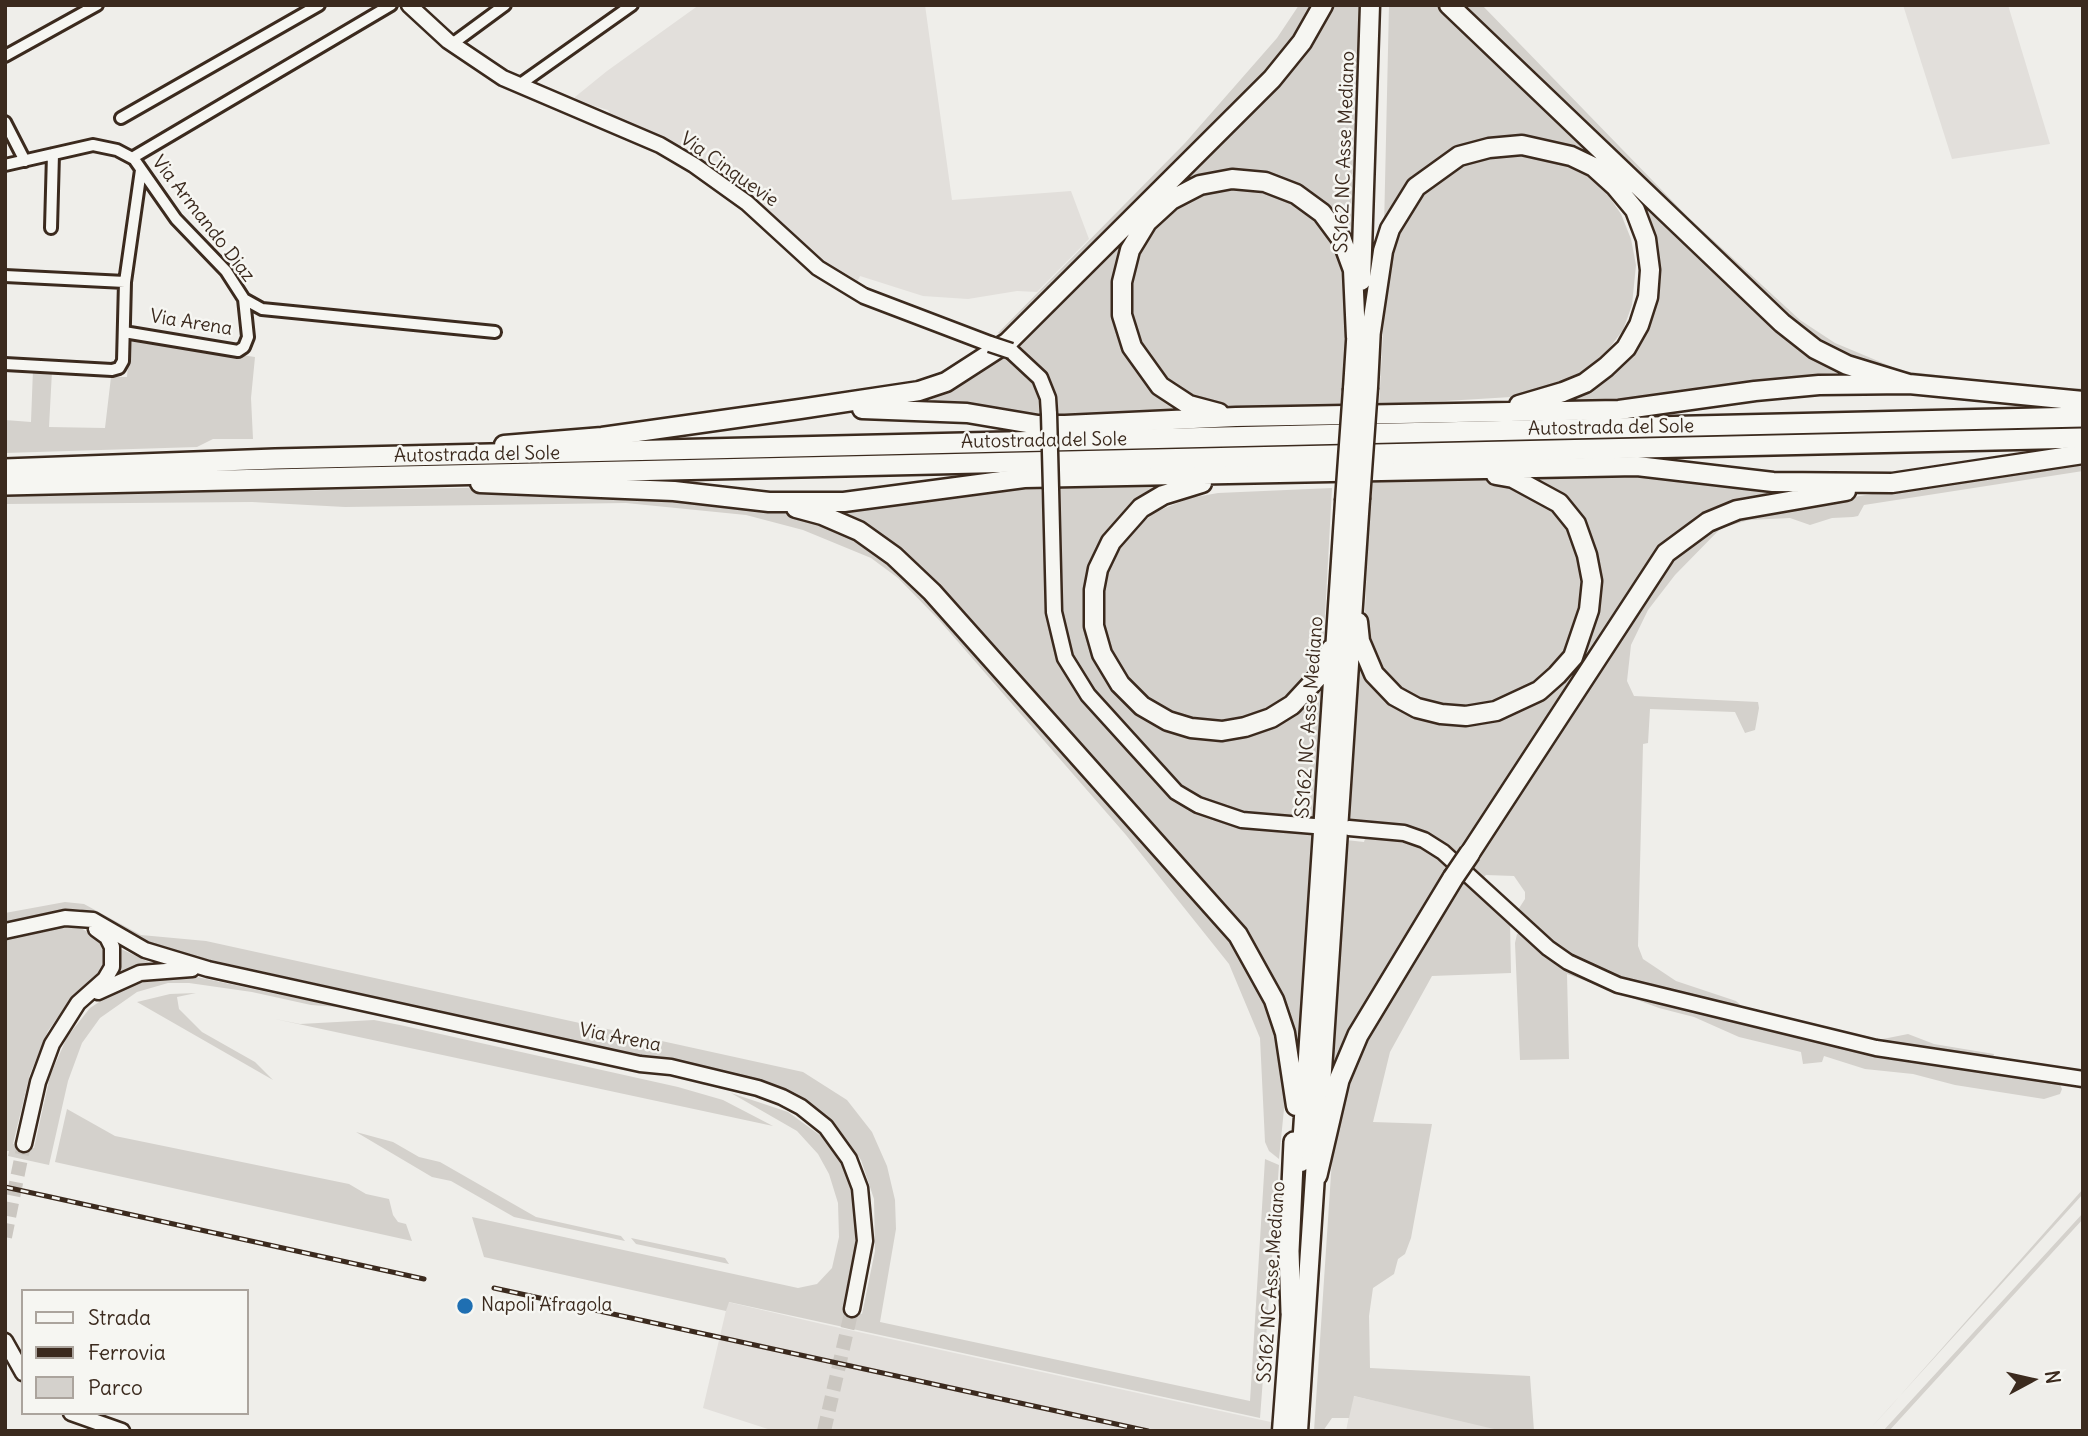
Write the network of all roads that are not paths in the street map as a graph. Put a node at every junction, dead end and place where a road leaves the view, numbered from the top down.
1 (97, 5) edge
2 (319, 5) edge
3 (391, 5) edge
4 (409, 5) edge
5 (505, 5) edge
6 (632, 5) edge
7 (1323, 5) edge
8 (1370, 5) edge
9 (1381, 5) edge
10 (1449, 5) edge
11 (452, 44) junction
12 (5, 56) edge
13 (519, 85) junction
14 (121, 118) dead end
15 (5, 121) edge
16 (53, 154) junction
17 (132, 158) junction
18 (25, 161) junction
19 (5, 166) edge
20 (141, 170) junction
21 (51, 228) dead end
22 (5, 276) edge
23 (125, 282) junction
24 (244, 299) junction
25 (124, 332) junction
26 (495, 332) dead end
27 (1363, 337) junction
28 (5, 364) edge
29 (1909, 384) junction
30 (2083, 401) edge
31 (800, 409) junction
32 (1479, 412) junction
33 (1236, 417) junction
34 (2083, 417) edge
35 (2083, 438) edge
36 (2083, 454) edge
37 (362, 458) junction
38 (5, 468) edge
39 (1455, 469) junction
40 (1240, 476) junction
41 (277, 479) junction
42 (1892, 483) junction
43 (5, 485) edge
44 (1353, 500) junction
45 (769, 502) junction
46 (1354, 587) junction
47 (1336, 629) junction
48 (1314, 826) dead end
49 (1349, 828) dead end
50 (1470, 853) joint
51 (77, 918) junction
52 (5, 931) edge
53 (208, 969) junction
54 (68, 1016) junction
55 (2078, 1079) edge
56 (1310, 1142) junction
57 (24, 1144) tunnel mouth
58 (1317, 1174) joint
59 (852, 1309) tunnel mouth
60 (1291, 1312) joint
61 (5, 1341) edge
62 (21, 1369) edge
63 (77, 1415) edge
64 (122, 1431) edge
65 (1282, 1431) edge
66 (1298, 1431) edge

1 - 12 street
2 - 14 street
3 - 17 street
4 - 11 street, Via Cinquevie
5 - 11 street
6 - 13 street
7 - 31 highway
8 - 27 highway, SS162 NC Asse Mediano
9 - 27 highway, SS162 NC Asse Mediano
10 - 29 highway
11 - 13 street, Via Cinquevie
13 - 48 street, Via Cinquevie, bridge
15 - 18 street
16 - 17 street, Via Armando Diaz
16 - 18 street, Via Armando Diaz
16 - 21 street
17 - 20 street, Via Armando Diaz
18 - 19 street, Via Armando Diaz
20 - 23 street, Via Arena
20 - 24 street, Via Armando Diaz
22 - 23 street
23 - 25 street, Via Arena
24 - 25 street, Via Arena
24 - 26 street, Via Armando Diaz
25 - 28 street, Via Arena
27 - 32 highway
27 - 33 highway
27 - 44 highway, SS162 NC Asse Mediano, bridge
29 - 30 highway
29 - 32 highway
31 - 33 highway
31 - 37 highway
32 - 33 highway
34 - 37 highway, Autostrada del Sole
35 - 41 highway, Autostrada del Sole
36 - 42 highway
37 - 38 highway, Autostrada del Sole
39 - 40 highway
39 - 42 highway
39 - 46 highway
40 - 45 highway
40 - 47 highway
41 - 43 highway, Autostrada del Sole
41 - 45 highway
42 - 50 highway
44 - 46 highway, SS162 NC Asse Mediano
44 - 47 highway, SS162 NC Asse Mediano
45 - 56 highway
46 - 56 highway, SS162 NC Asse Mediano
47 - 56 highway, SS162 NC Asse Mediano
49 - 55 street
50 - 56 highway, bridge
51 - 52 street, Via Arena
51 - 53 street, Via Arena
51 - 54 street, Via Arena
53 - 54 street, Via Arena
53 - 59 street, Via Arena
54 - 57 street, Via Arena
56 - 58 highway
56 - 60 highway
58 - 66 highway, SS162 NC Asse Mediano
60 - 65 highway, SS162 NC Asse Mediano
61 - 62 street
63 - 64 street

